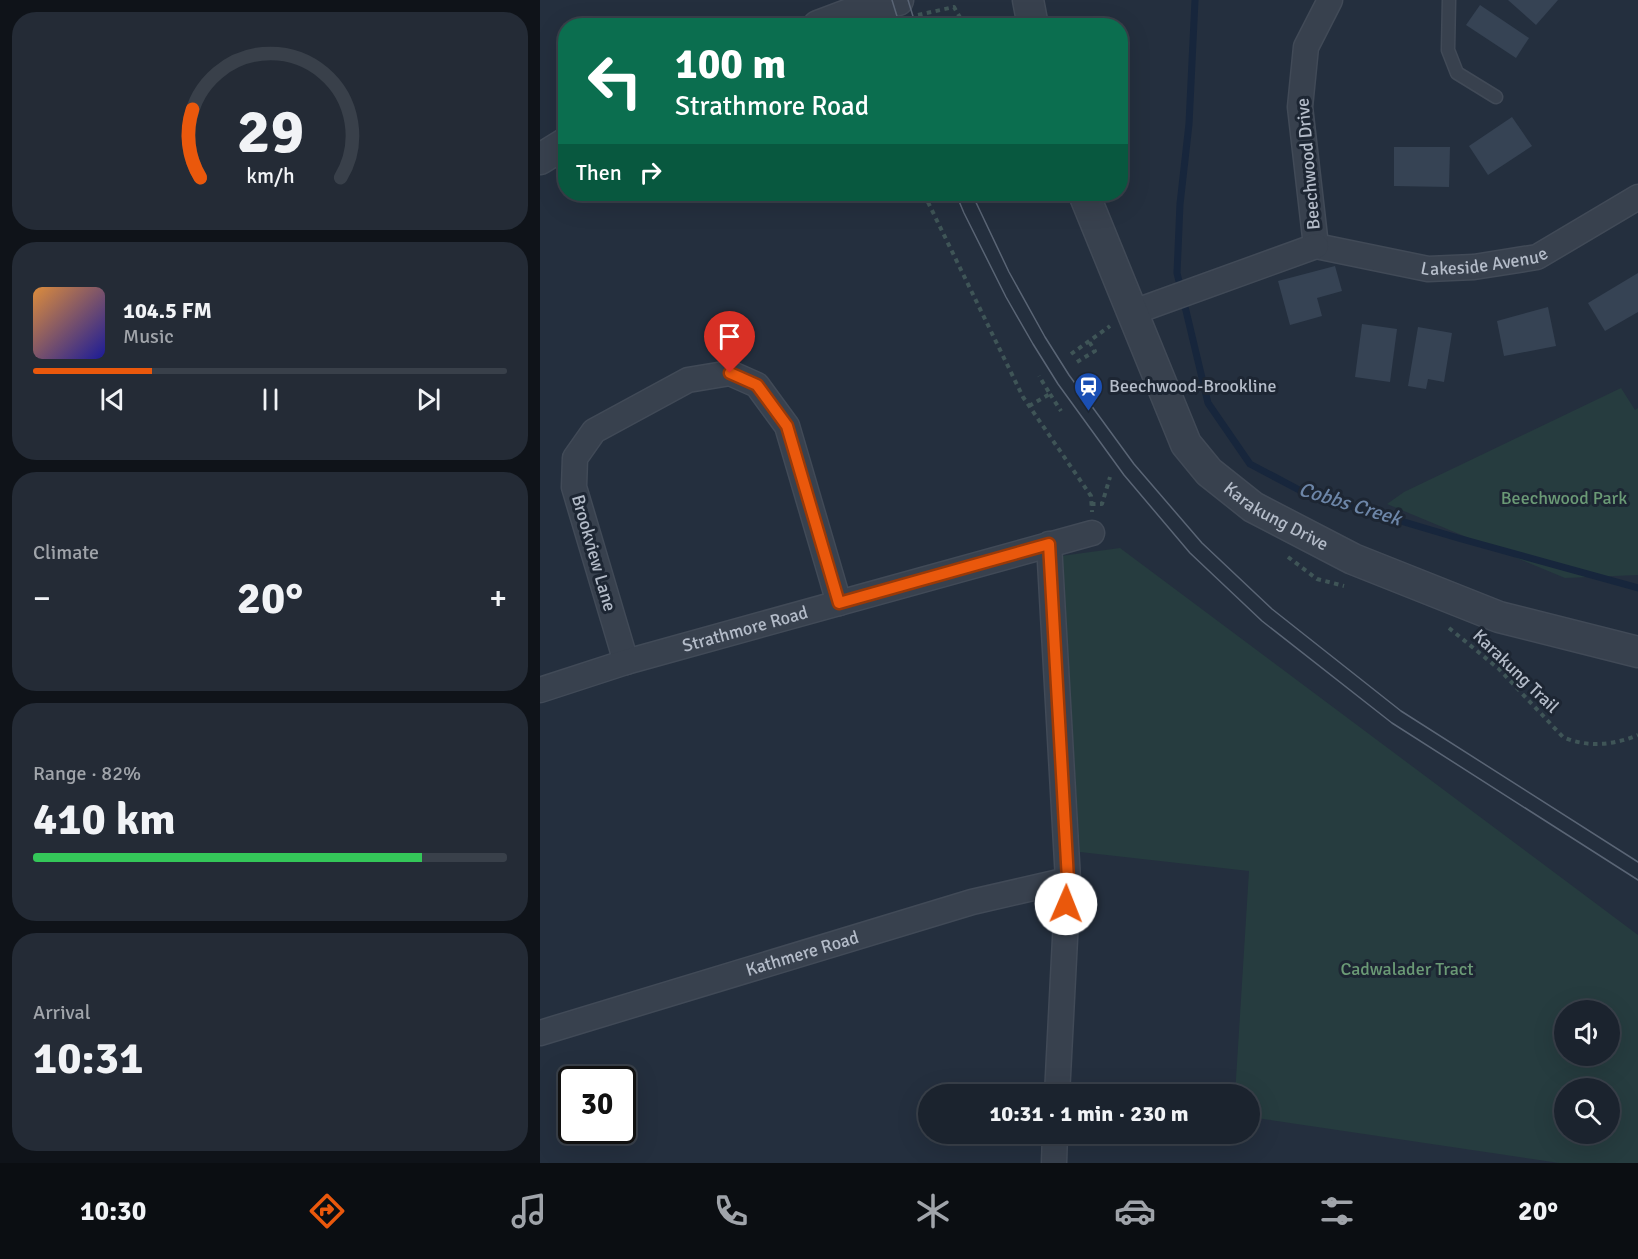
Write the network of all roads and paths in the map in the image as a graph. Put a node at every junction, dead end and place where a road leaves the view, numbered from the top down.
1 (1028, 0) edge
2 (1330, 0) edge
3 (1449, 0) edge
4 (903, 9) edge
5 (839, 18) edge
6 (961, 18) edge
7 (1032, 18) edge
8 (1496, 97) dead end
9 (558, 148) edge
10 (540, 159) edge
11 (1638, 197) edge
12 (927, 201) edge
13 (1088, 201) edge
14 (1316, 246) junction
15 (1143, 308) junction
16 (1071, 354) dead end
17 (1077, 362) dead end
18 (1039, 376) dead end
19 (1050, 394) junction
20 (1029, 406) junction
21 (1061, 411) dead end
22 (1110, 477) dead end
23 (1091, 504) junction
24 (1092, 533) joint
25 (1049, 544) junction
26 (1282, 551) dead end
27 (1351, 588) dead end
28 (839, 603) junction
29 (1442, 625) dead end
30 (1638, 652) edge
31 (626, 662) junction
32 (540, 690) edge
33 (1638, 735) edge
34 (1068, 880) junction
35 (540, 1033) edge
36 (1058, 1084) edge
37 (1055, 1144) edge
38 (1054, 1163) edge

1 - 7 street
2 - 14 street, Beechwood Drive
3 - 8 lane
4 - 5 street
4 - 6 path
9 - 10 street
11 - 14 street, Lakeside Avenue
12 - 20 path
13 - 15 street, Karakung Drive
14 - 15 street, Beechwood Drive
15 - 30 street, Karakung Drive
16 - 17 path
18 - 19 path
19 - 20 path
19 - 21 path
20 - 23 path
22 - 23 path
23 - 24 path
24 - 25 street, Strathmore Road
25 - 28 street, Strathmore Road
25 - 34 street
26 - 27 path
28 - 31 street, Strathmore Road
28 - 31 street, Brookview Lane
29 - 33 path, Karakung Trail
31 - 32 street, Strathmore Road
34 - 35 street, Kathmere Road
34 - 36 street
37 - 38 street

